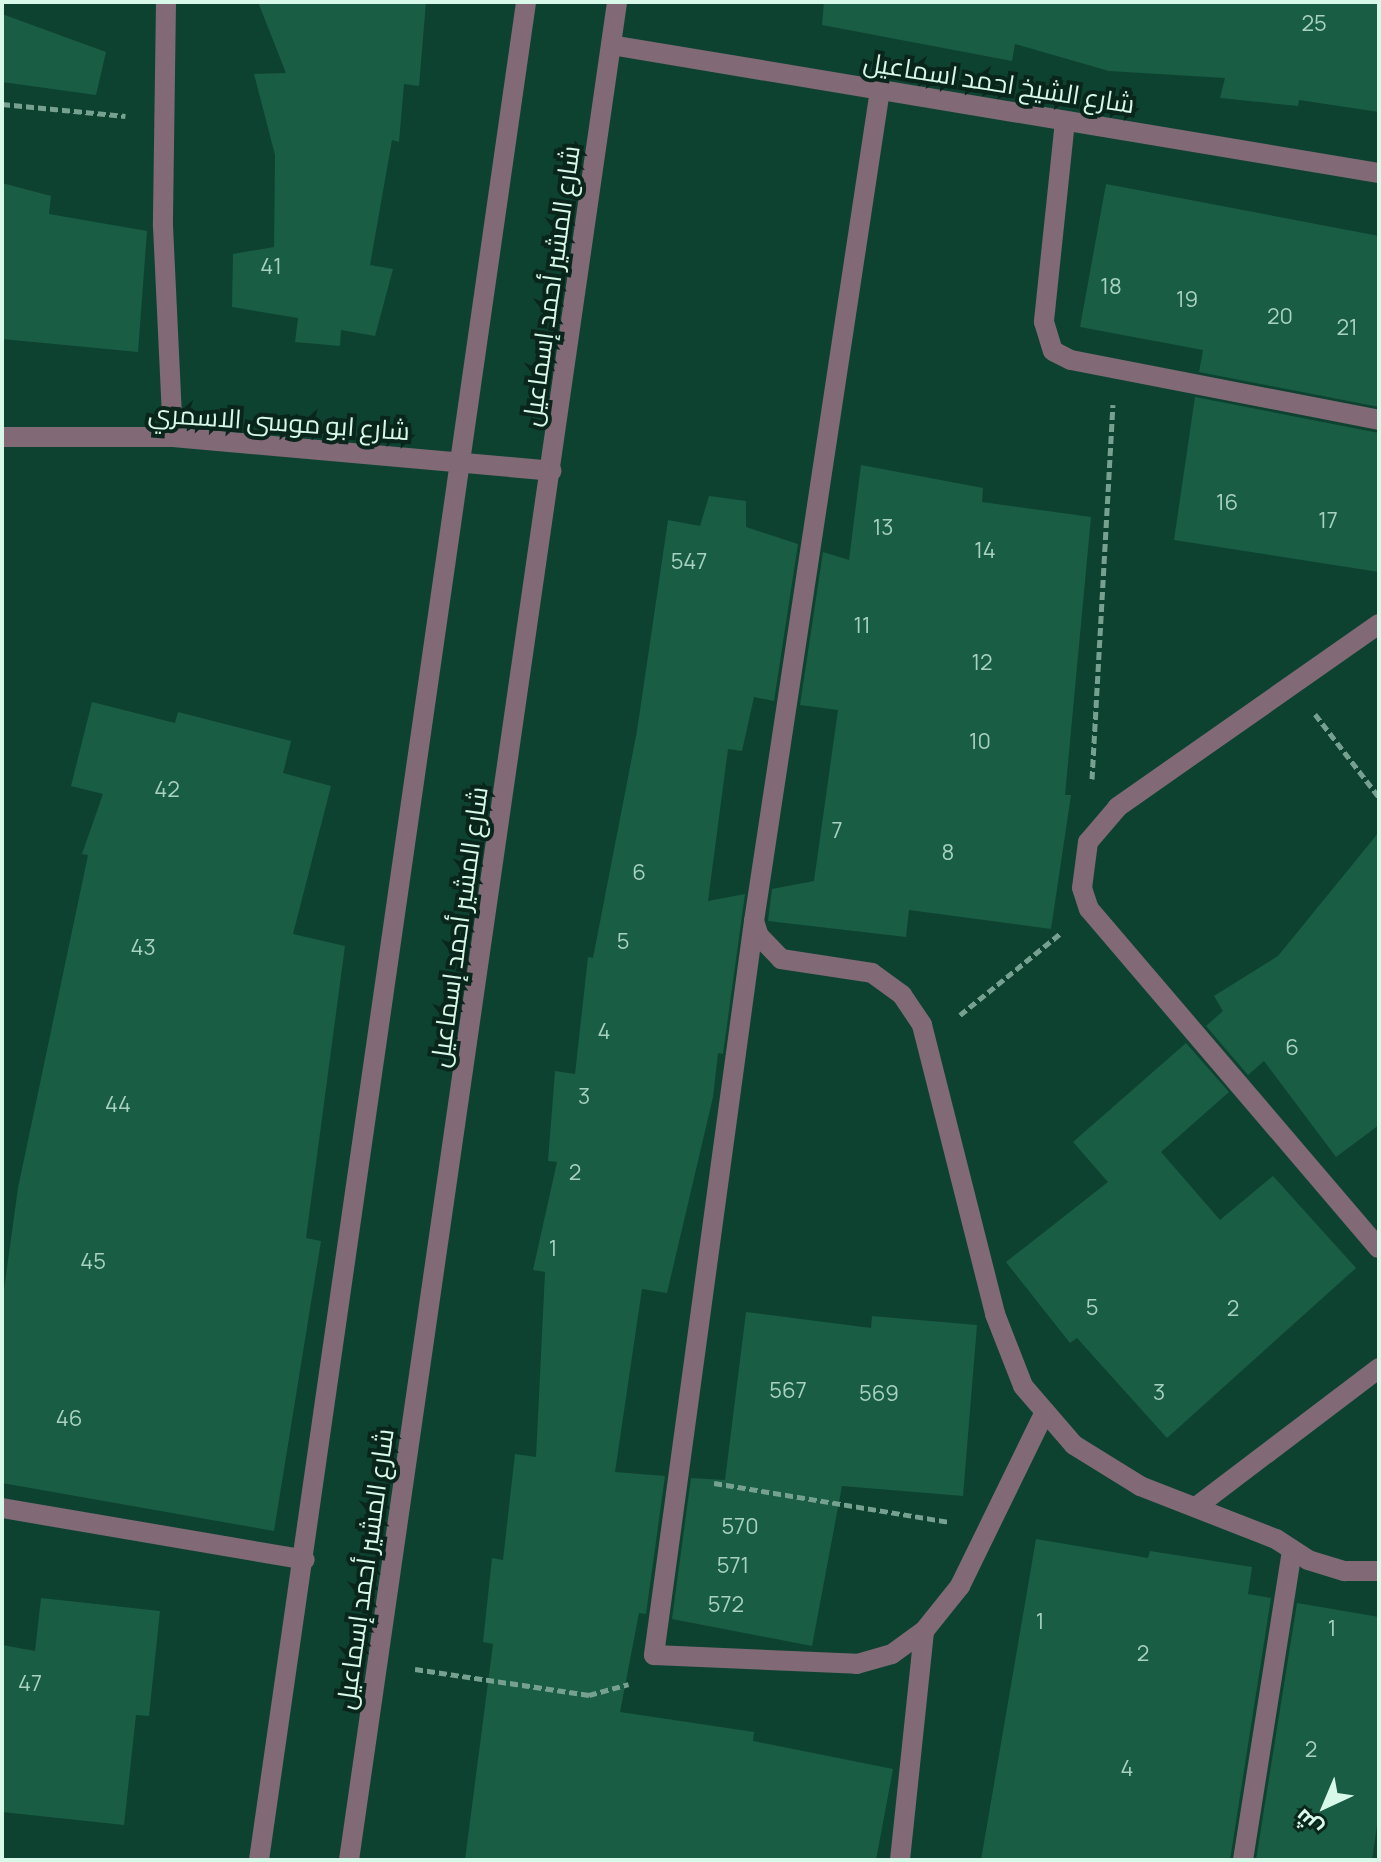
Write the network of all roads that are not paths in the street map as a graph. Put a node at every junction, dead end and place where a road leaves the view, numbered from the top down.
1 (166, 2) edge
2 (526, 2) edge
3 (617, 2) edge
4 (611, 45) junction
5 (880, 90) junction
6 (1065, 121) junction
7 (1379, 173) edge
8 (1379, 420) edge
9 (2, 437) edge
10 (173, 437) junction
11 (462, 461) junction
12 (551, 471) junction
13 (1379, 624) edge
14 (754, 921) junction
15 (1379, 1248) edge
16 (1379, 1368) edge
17 (1045, 1412) junction
18 (1196, 1507) junction
19 (2, 1508) edge
20 (1292, 1550) junction
21 (305, 1560) junction
22 (1379, 1571) edge
23 (924, 1631) junction
24 (259, 1860) edge
25 (349, 1860) edge
26 (900, 1860) edge
27 (1243, 1860) edge

1 - 10 street
2 - 11 street
3 - 4 street, شارع المشير أحمد إسماعيل
4 - 5 street, شارع الشيخ احمد اسماعيل
4 - 12 street, شارع المشير أحمد إسماعيل
5 - 6 street, شارع الشيخ احمد اسماعيل
5 - 14 street
6 - 7 street, شارع الشيخ احمد اسماعيل
6 - 8 street
9 - 10 street, شارع ابو موسى الاسمري
10 - 11 street, شارع ابو موسى الاسمري
11 - 12 street, شارع ابو موسى الاسمري
11 - 21 street
12 - 25 street, شارع المشير أحمد إسماعيل
13 - 15 street
14 - 17 street
14 - 23 street
16 - 18 street
17 - 18 street
17 - 23 street
18 - 20 street
19 - 21 street
20 - 22 street
20 - 27 street
21 - 24 street
23 - 26 street

